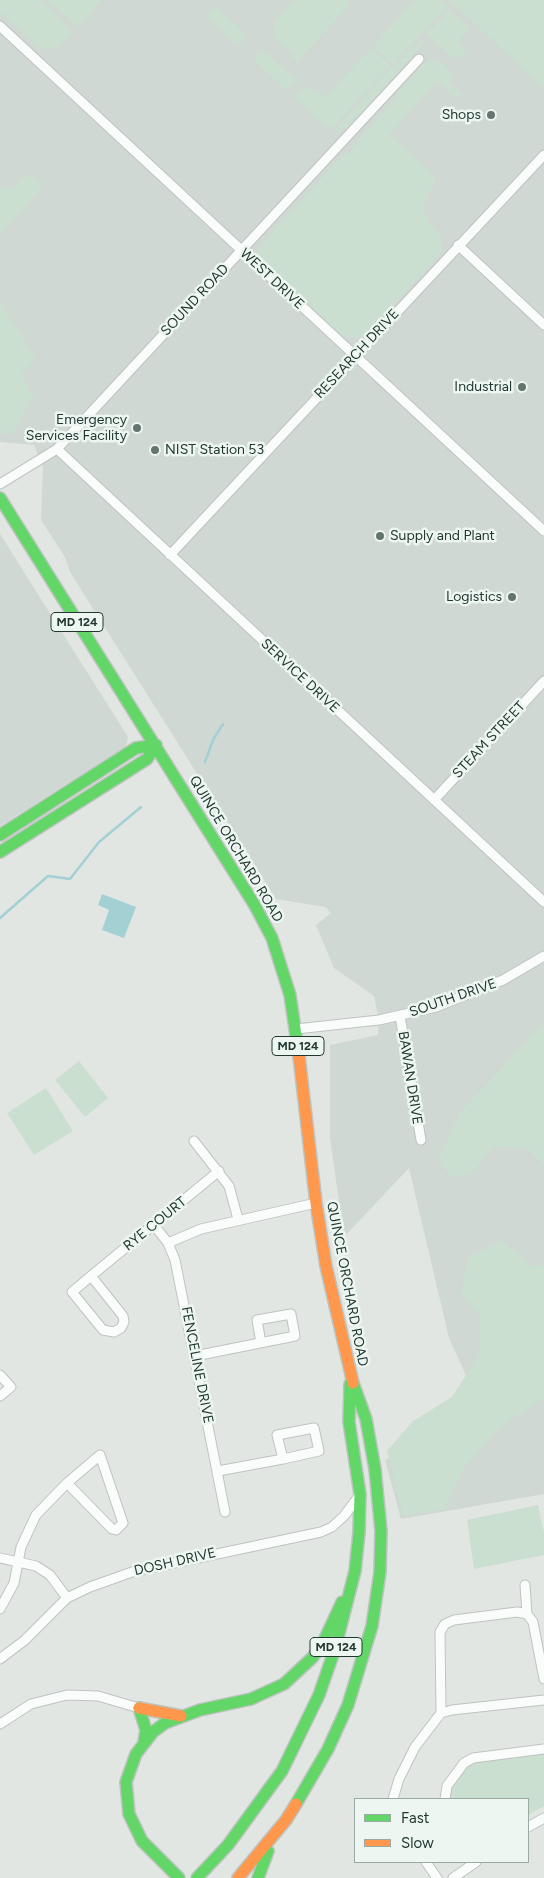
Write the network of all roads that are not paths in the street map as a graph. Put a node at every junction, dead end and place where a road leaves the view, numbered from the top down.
1 (0, 26) edge
2 (419, 59) dead end
3 (544, 155) edge
4 (458, 245) junction
5 (241, 250) junction
6 (544, 325) edge
7 (355, 356) junction
8 (57, 449) junction
9 (0, 484) edge
10 (0, 498) edge
11 (544, 531) edge
12 (170, 554) junction
13 (544, 681) edge
14 (156, 745) junction
15 (434, 800) junction
16 (0, 835) edge
17 (0, 852) edge
18 (544, 902) edge
19 (544, 956) edge
20 (400, 1016) junction
21 (296, 1030) junction
22 (420, 1140) dead end
23 (194, 1141) dead end
24 (219, 1171) junction
25 (316, 1203) junction
26 (238, 1220) junction
27 (154, 1225) junction
28 (168, 1244) junction
29 (91, 1276) junction
30 (261, 1343) junction
31 (195, 1356) junction
32 (0, 1375) edge
33 (350, 1378) junction
34 (0, 1396) edge
35 (282, 1459) junction
36 (218, 1471) junction
37 (66, 1483) junction
38 (360, 1494) junction
39 (225, 1512) dead end
40 (0, 1558) edge
41 (18, 1561) junction
42 (355, 1571) junction
43 (525, 1585) dead end
44 (67, 1598) junction
45 (0, 1610) edge
46 (527, 1614) junction
47 (0, 1659) edge
48 (544, 1679) edge
49 (544, 1700) edge
50 (139, 1708) junction
51 (441, 1713) junction
52 (182, 1716) junction
53 (0, 1724) edge
54 (144, 1742) junction
55 (544, 1749) edge
56 (393, 1798) edge
57 (445, 1798) edge
58 (544, 1818) edge
59 (286, 1820) junction
60 (529, 1827) edge
61 (427, 1863) edge
62 (475, 1863) edge
63 (179, 1878) edge
64 (197, 1878) edge
65 (238, 1878) edge
66 (258, 1878) edge
67 (437, 1878) edge
68 (453, 1878) edge

1 - 5 street, WEST DRIVE
2 - 5 street, SOUND ROAD
3 - 4 street, RESEARCH DRIVE
4 - 6 street
4 - 7 street, RESEARCH DRIVE
5 - 7 street, WEST DRIVE
5 - 8 street, SOUND ROAD
7 - 11 street, WEST DRIVE
7 - 12 street, RESEARCH DRIVE
8 - 9 street, SOUND ROAD
8 - 12 street, SERVICE DRIVE
10 - 14 main road, QUINCE ORCHARD ROAD / MD 124
12 - 15 street, SERVICE DRIVE
13 - 15 street, STEAM STREET
14 - 16 main road
14 - 17 main road
14 - 21 main road, QUINCE ORCHARD ROAD / MD 124
15 - 18 street, SERVICE DRIVE
19 - 20 street, SOUTH DRIVE
20 - 21 street, SOUTH DRIVE
20 - 22 street, BAWAN DRIVE
21 - 25 main road, QUINCE ORCHARD ROAD / MD 124
23 - 24 street
24 - 26 street
24 - 27 street, RYE COURT
25 - 26 street
25 - 33 main road, QUINCE ORCHARD ROAD / MD 124
26 - 28 street
27 - 28 street, FENCELINE DRIVE
27 - 29 street, RYE COURT
28 - 31 street, FENCELINE DRIVE
29 - 29 street, RYE COURT
30 - 30 street
30 - 31 street
31 - 36 street, FENCELINE DRIVE
32 - 34 street
33 - 38 main road, QUINCE ORCHARD ROAD / MD 124
33 - 59 main road, QUINCE ORCHARD ROAD / MD 124
35 - 35 street
35 - 36 street
36 - 39 street, FENCELINE DRIVE
37 - 37 street
37 - 41 street
38 - 42 main road, QUINCE ORCHARD ROAD / MD 124
38 - 44 street, DOSH DRIVE
40 - 41 street
41 - 44 street
41 - 45 street
42 - 52 main road
42 - 64 main road, QUINCE ORCHARD ROAD / MD 124
43 - 46 street
44 - 47 street, DOSH DRIVE
46 - 48 street
46 - 51 street
49 - 51 street
50 - 52 main road
50 - 53 street
50 - 54 main road
51 - 56 street
52 - 54 main road
54 - 63 main road
55 - 57 street
58 - 60 street
59 - 65 main road, QUINCE ORCHARD ROAD / MD 124
59 - 66 main road
61 - 67 street
62 - 68 street

